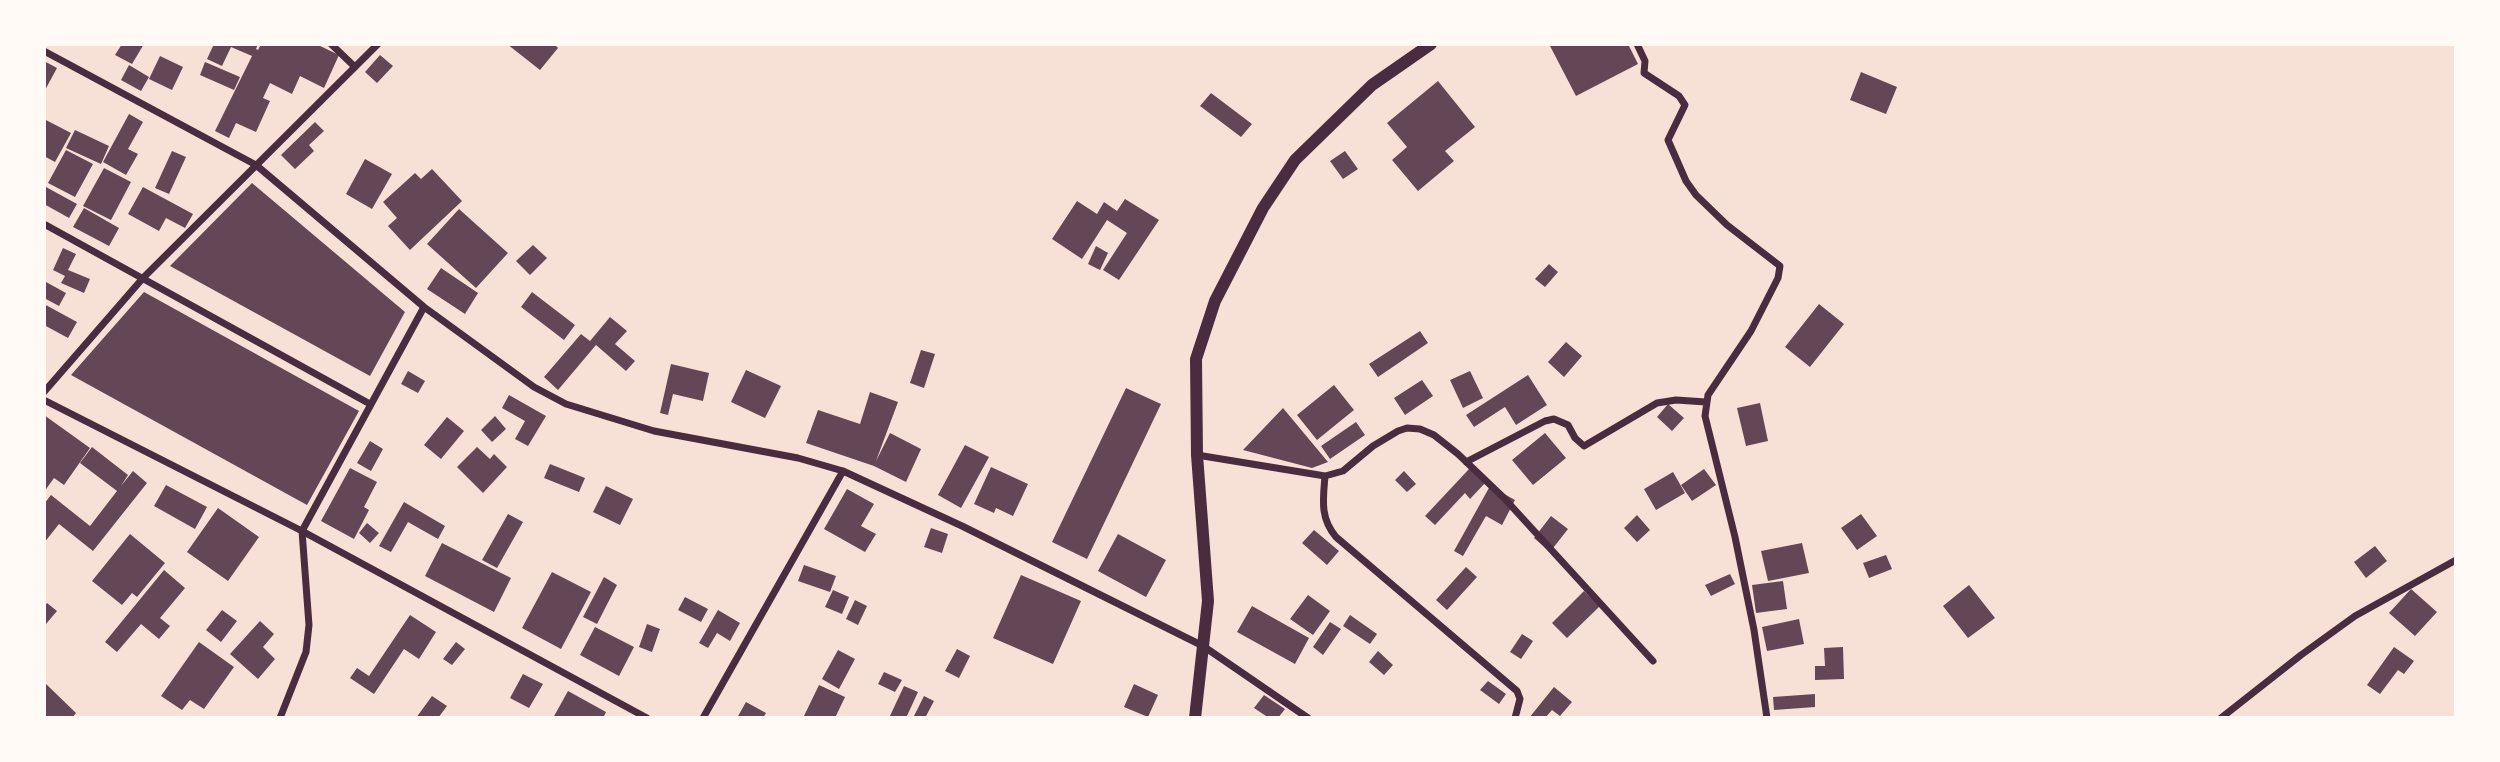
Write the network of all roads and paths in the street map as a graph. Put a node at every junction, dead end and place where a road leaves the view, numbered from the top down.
1 (331, 44) edge
2 (378, 44) edge
3 (1432, 44) edge
4 (1637, 44) edge
5 (44, 51) edge
6 (355, 67) junction
7 (256, 165) junction
8 (44, 224) edge
9 (142, 278) junction
10 (425, 307) junction
11 (44, 393) edge
12 (44, 400) edge
13 (1706, 402) junction
14 (370, 404) junction
15 (1196, 454) junction
16 (1466, 462) junction
17 (843, 471) junction
18 (1325, 476) junction
19 (302, 531) junction
20 (2456, 560) edge
21 (1203, 646) junction
22 (1653, 661) dead end
23 (280, 718) edge
24 (647, 718) edge
25 (703, 718) edge
26 (1195, 718) edge
27 (1308, 718) edge
28 (1515, 718) edge
29 (1767, 718) edge
30 (2221, 718) edge

1 - 6 street
2 - 6 street
3 - 15 street
4 - 13 street
5 - 7 street
6 - 7 street
7 - 9 street
7 - 10 street
8 - 9 street
9 - 11 street
9 - 14 street
10 - 14 street
10 - 17 street
12 - 19 street
13 - 16 street
13 - 29 street
14 - 19 street
15 - 18 street
15 - 21 street
16 - 18 street
16 - 22 street
17 - 21 street
17 - 25 street
18 - 28 street
19 - 23 street
19 - 24 street
20 - 30 street
21 - 26 street
21 - 27 street

